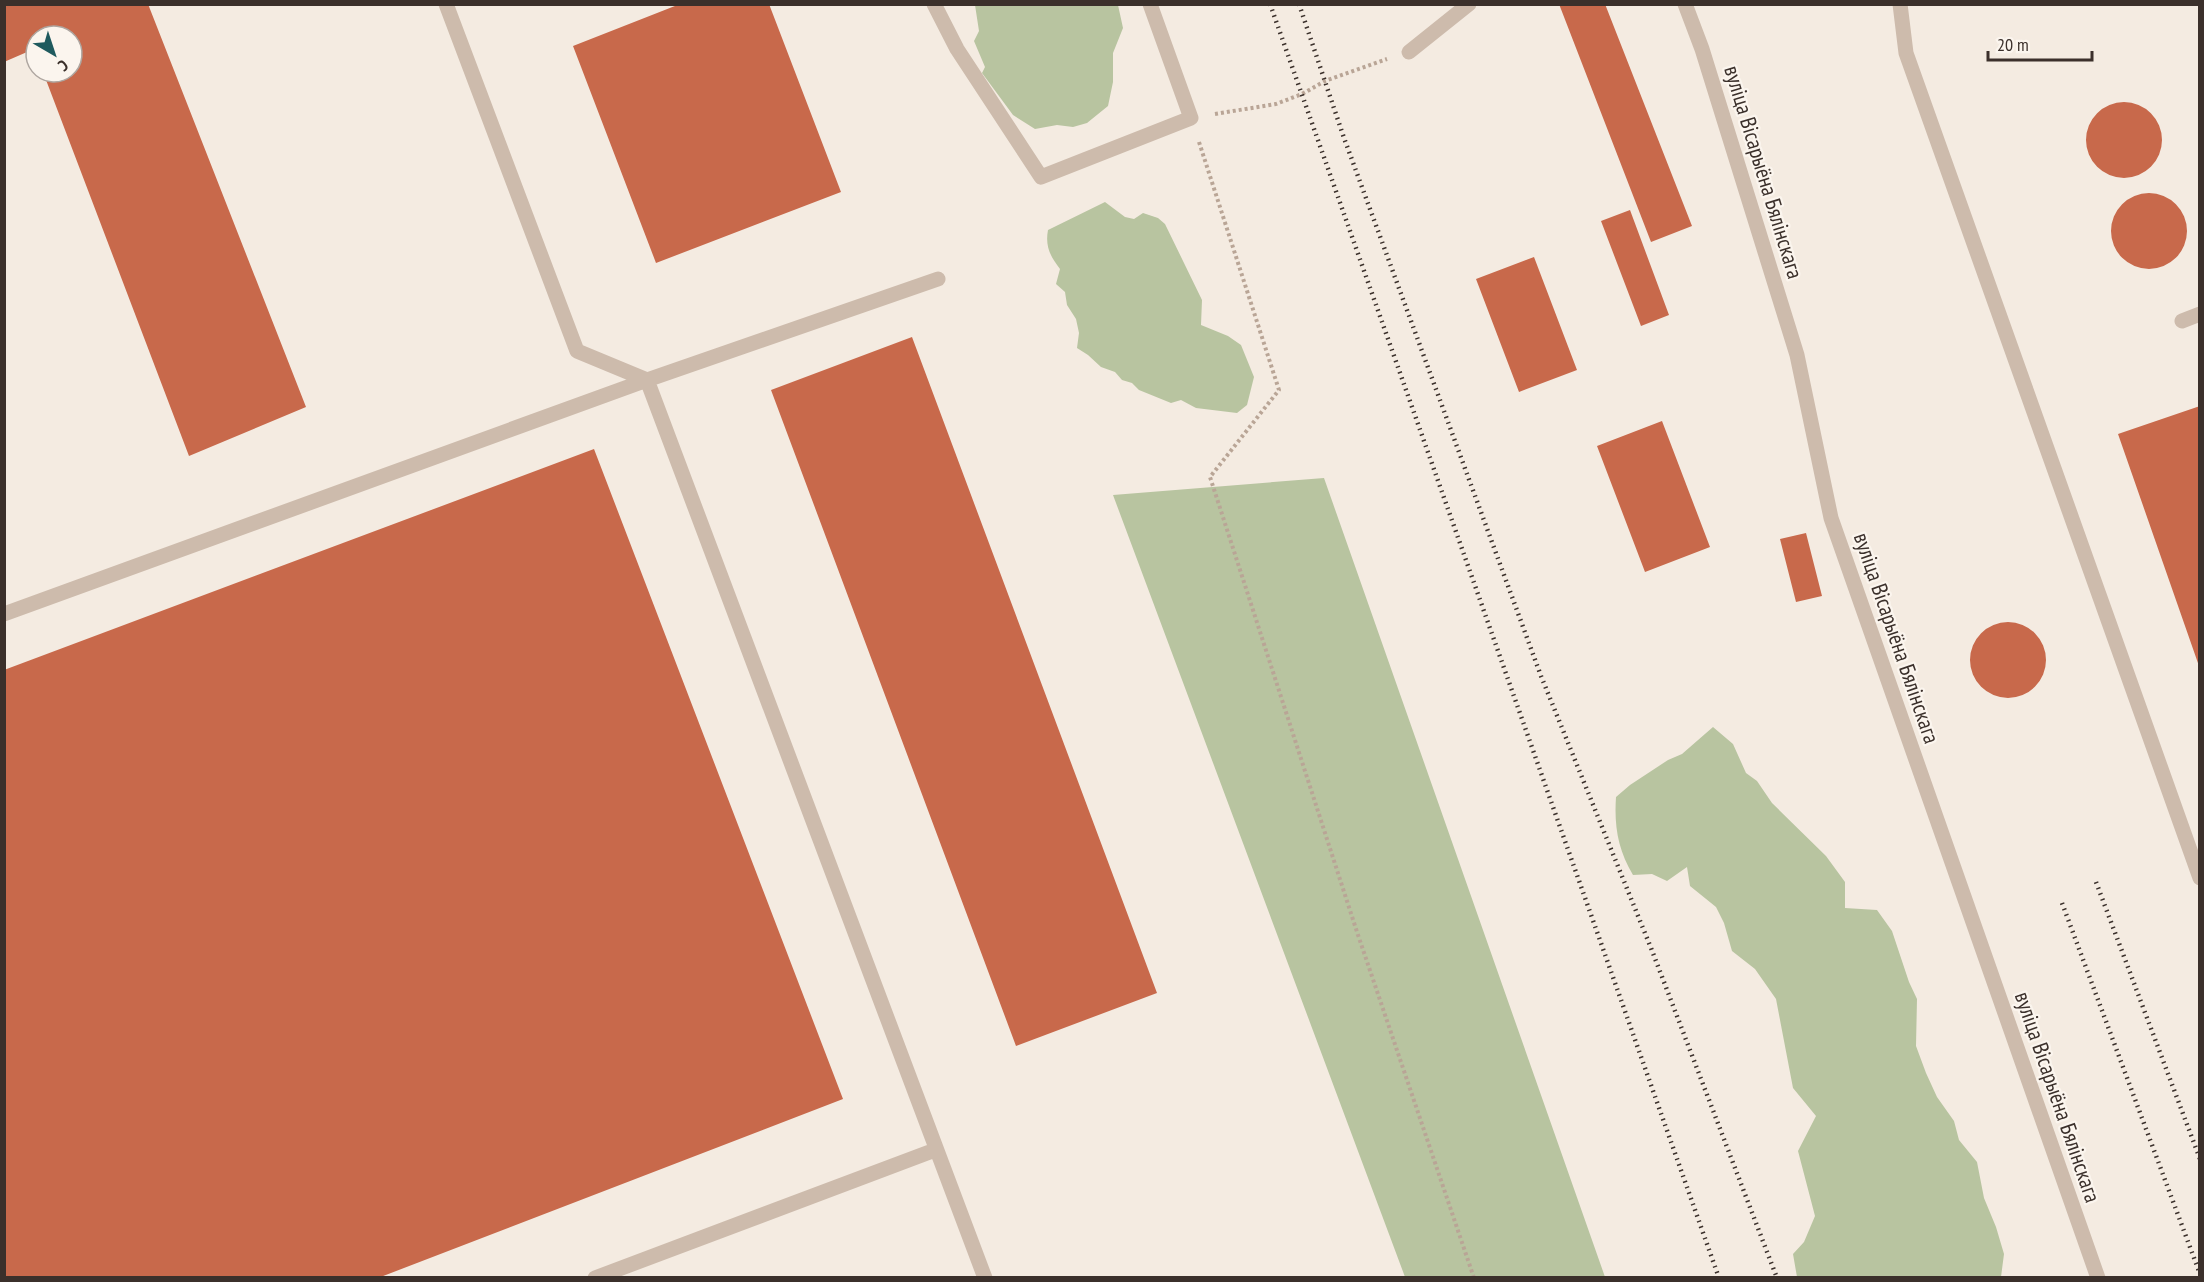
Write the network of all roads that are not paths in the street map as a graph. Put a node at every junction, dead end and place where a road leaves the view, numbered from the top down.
1 (446, 4) edge
2 (934, 4) edge
3 (1150, 4) edge
4 (1469, 4) edge
5 (1685, 4) edge
6 (1900, 4) edge
7 (1409, 52) road end
8 (938, 279) dead end
9 (2199, 314) edge
10 (2182, 321) dead end
11 (647, 380) junction
12 (4, 614) edge
13 (2199, 878) edge
14 (935, 1150) junction
15 (595, 1278) edge
16 (985, 1278) edge
17 (2098, 1278) edge

1 - 11 street
2 - 3 street
4 - 7 street
5 - 17 street, вуліца Вісарыёна Бялінскага
6 - 13 street
8 - 11 street
9 - 10 street
11 - 12 street
11 - 14 street
14 - 15 street
14 - 16 street

